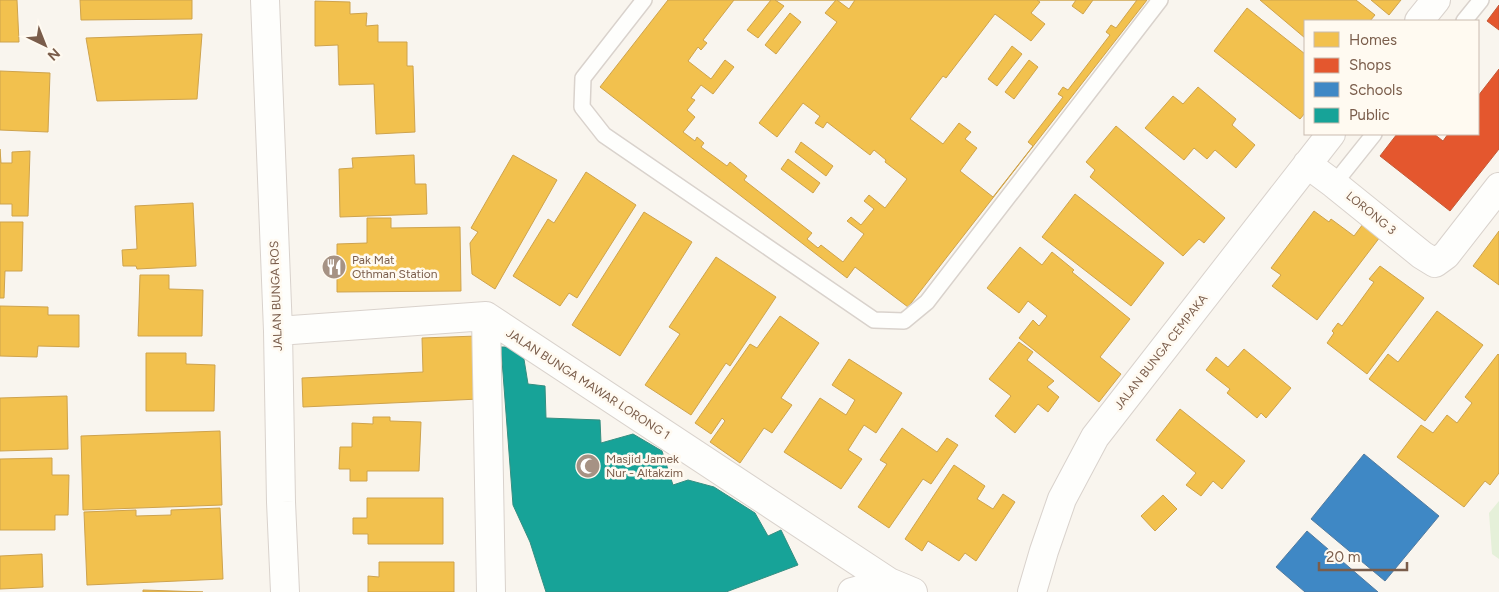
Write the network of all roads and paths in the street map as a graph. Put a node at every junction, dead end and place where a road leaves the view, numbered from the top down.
1 (265, 0) edge
2 (644, 0) edge
3 (1160, 0) edge
4 (1436, 0) edge
5 (1481, 0) edge
6 (1420, 20) edge
7 (1465, 20) edge
8 (1330, 135) edge
9 (1373, 135) edge
10 (1307, 164) junction
11 (1334, 184) junction
12 (1499, 187) edge
13 (486, 316) junction
14 (278, 331) junction
15 (901, 587) edge
16 (285, 592) edge
17 (491, 592) edge
18 (852, 592) edge
19 (1032, 592) edge

1 - 14 street, JALAN BUNGA ROS
2 - 3 lane
4 - 6 street
5 - 7 lane
8 - 10 street, JALAN BUNGA CEMPAKA
9 - 11 lane
10 - 11 street, LORONG 3
10 - 19 street, JALAN BUNGA CEMPAKA
11 - 12 street, LORONG 3
13 - 14 street
13 - 15 street, JALAN BUNGA MAWAR LORONG 1
13 - 17 street
14 - 16 street, JALAN BUNGA ROS
15 - 18 street

